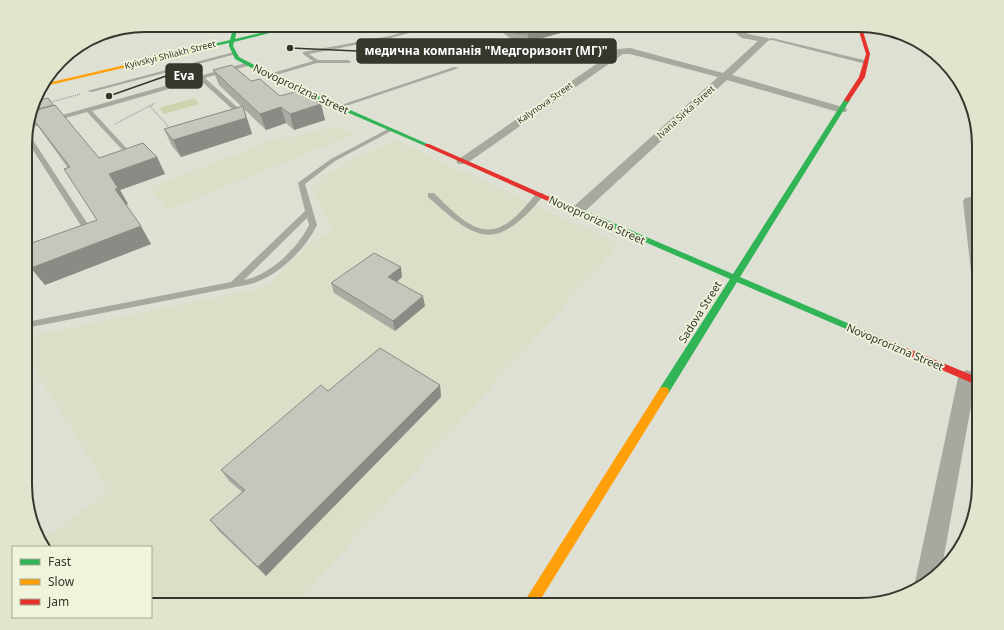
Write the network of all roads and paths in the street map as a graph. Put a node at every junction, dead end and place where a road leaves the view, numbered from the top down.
1 (234, 32) edge
2 (267, 32) edge
3 (407, 32) edge
4 (739, 32) edge
5 (861, 32) edge
6 (232, 40) junction
7 (765, 40) junction
8 (234, 53) junction
9 (317, 61) junction
10 (348, 62) dead end
11 (866, 62) junction
12 (249, 64) junction
13 (456, 68) dead end
14 (269, 75) junction
15 (725, 76) junction
16 (202, 78) junction
17 (50, 84) edge
18 (90, 92) joint
19 (140, 95) junction
20 (46, 103) edge
21 (338, 107) junction
22 (88, 110) junction
23 (842, 110) junction
24 (237, 118) edge
25 (34, 125) edge
26 (168, 126) edge
27 (390, 130) junction
28 (32, 143) edge
29 (129, 154) edge
30 (462, 161) junction
31 (431, 195) dead end
32 (540, 195) junction
33 (970, 201) dead end
34 (310, 211) junction
35 (577, 211) junction
36 (972, 217) edge
37 (89, 232) edge
38 (735, 279) junction
39 (233, 285) junction
40 (32, 324) edge
41 (972, 380) edge
42 (972, 384) edge
43 (929, 574) edge
44 (533, 598) edge

1 - 6 main road
2 - 6 main road, Kyivskyi Shliakh Street
3 - 9 lane
4 - 7 street
5 - 11 main road, Sadova Street
6 - 8 main road
6 - 17 main road, Kyivskyi Shliakh Street
7 - 11 lane
7 - 15 street, Ivana Sirka Street
8 - 12 main road, Novoprorizna Street
8 - 18 lane
9 - 10 lane
9 - 14 lane
11 - 23 main road, Sadova Street
12 - 14 main road, Novoprorizna Street
12 - 16 lane
13 - 21 lane
14 - 21 main road, Novoprorizna Street
15 - 23 street
15 - 30 street, Kalynova Street
15 - 35 street, Ivana Sirka Street
16 - 19 lane
16 - 24 lane
18 - 20 path
19 - 22 lane
19 - 26 path
21 - 27 main road, Novoprorizna Street
22 - 25 lane
22 - 29 lane
23 - 38 main road, Sadova Street
27 - 30 main road, Novoprorizna Street
27 - 34 lane
28 - 37 lane
30 - 32 main road, Novoprorizna Street
31 - 32 lane
32 - 35 main road, Novoprorizna Street
33 - 36 street
34 - 39 lane
34 - 39 lane
35 - 38 main road, Novoprorizna Street
38 - 41 main road, Novoprorizna Street
38 - 44 main road, Sadova Street
39 - 40 lane
42 - 43 street

